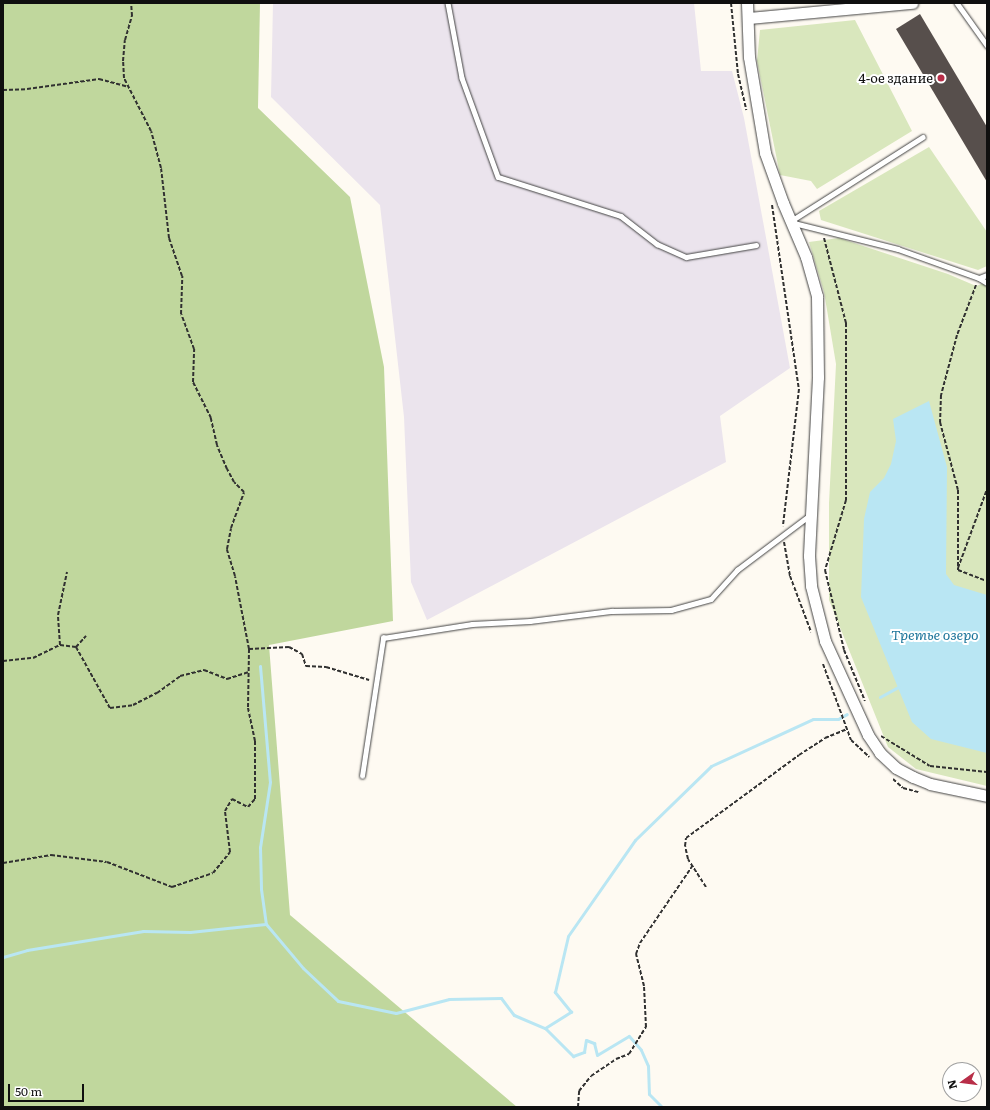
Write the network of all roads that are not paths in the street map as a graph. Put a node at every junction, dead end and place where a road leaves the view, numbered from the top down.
1 (448, 3) edge
2 (747, 3) edge
3 (912, 3) edge
4 (957, 3) edge
5 (749, 18) junction
6 (987, 45) edge
7 (922, 137) dead end
8 (790, 222) junction
9 (756, 245) dead end
10 (987, 275) edge
11 (979, 278) junction
12 (987, 283) edge
13 (811, 514) junction
14 (362, 776) dead end
15 (987, 796) edge

1 - 9 lane
2 - 5 street
3 - 5 street
4 - 6 lane
5 - 8 street
7 - 8 lane
8 - 11 lane
8 - 13 street
10 - 11 lane
11 - 12 lane
13 - 14 lane
13 - 15 street

